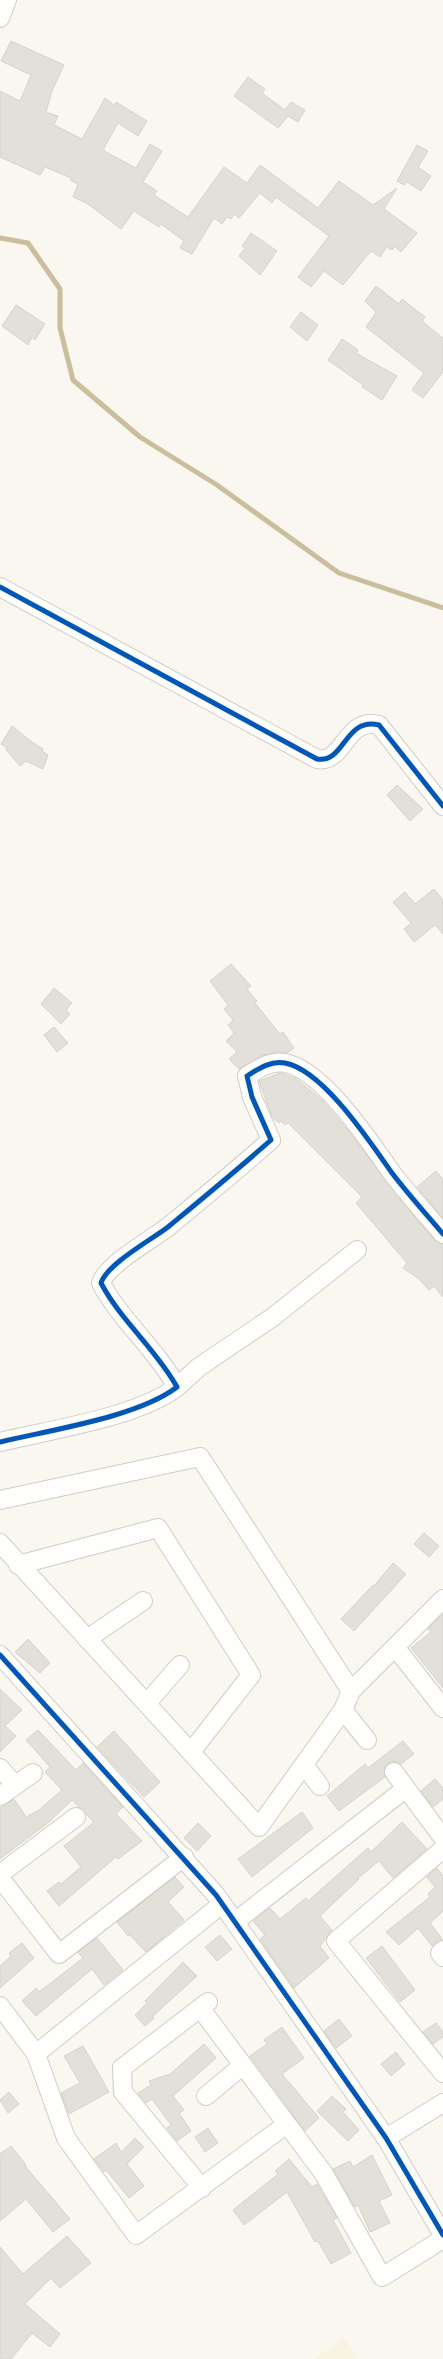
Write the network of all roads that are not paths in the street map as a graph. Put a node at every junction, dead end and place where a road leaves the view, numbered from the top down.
1 (7, 0) edge
2 (0, 18) edge
3 (0, 586) edge
4 (443, 806) edge
5 (443, 1234) edge
6 (357, 1250) dead end
7 (177, 1387) junction
8 (0, 1442) edge
9 (0, 1500) edge
10 (0, 1543) edge
11 (18, 1565) junction
12 (443, 1599) edge
13 (143, 1601) dead end
14 (87, 1639) junction
15 (395, 1647) junction
16 (0, 1655) edge
17 (180, 1665) dead end
18 (350, 1691) junction
19 (147, 1703) junction
20 (443, 1708) edge
21 (343, 1710) junction
22 (368, 1740) dead end
23 (191, 1752) junction
24 (304, 1765) junction
25 (0, 1768) edge
26 (394, 1772) dead end
27 (33, 1773) dead end
28 (16, 1785) junction
29 (320, 1786) dead end
30 (405, 1789) junction
31 (0, 1796) edge
32 (76, 1817) dead end
33 (443, 1838) edge
34 (443, 1848) edge
35 (184, 1857) junction
36 (0, 1874) edge
37 (0, 1878) edge
38 (222, 1904) junction
39 (236, 1921) junction
40 (443, 1950) edge
41 (443, 1957) edge
42 (0, 2006) edge
43 (36, 2054) junction
44 (242, 2066) junction
45 (443, 2073) edge
46 (206, 2096) dead end
47 (443, 2103) edge
48 (287, 2124) junction
49 (386, 2138) junction
50 (202, 2188) junction
51 (443, 2235) edge
52 (443, 2239) edge

1 - 2 street
3 - 4 street
5 - 7 street
6 - 7 street
7 - 8 street
9 - 18 street
10 - 11 street
11 - 14 street
11 - 23 street
12 - 15 street
13 - 14 street
14 - 19 street
15 - 18 street
15 - 20 street
16 - 35 street
17 - 19 street
18 - 21 street
19 - 23 street
21 - 22 street
21 - 24 street
23 - 24 street
24 - 29 street
25 - 28 street
26 - 30 street
27 - 28 street
28 - 31 street
30 - 33 street
30 - 39 street
32 - 36 street
34 - 45 street
35 - 37 street
35 - 38 street
38 - 39 street
38 - 43 street
39 - 49 street
40 - 41 street
42 - 43 street
43 - 50 street
44 - 46 street
44 - 48 street
44 - 50 street
47 - 49 street
48 - 50 street
48 - 52 street
49 - 51 street

